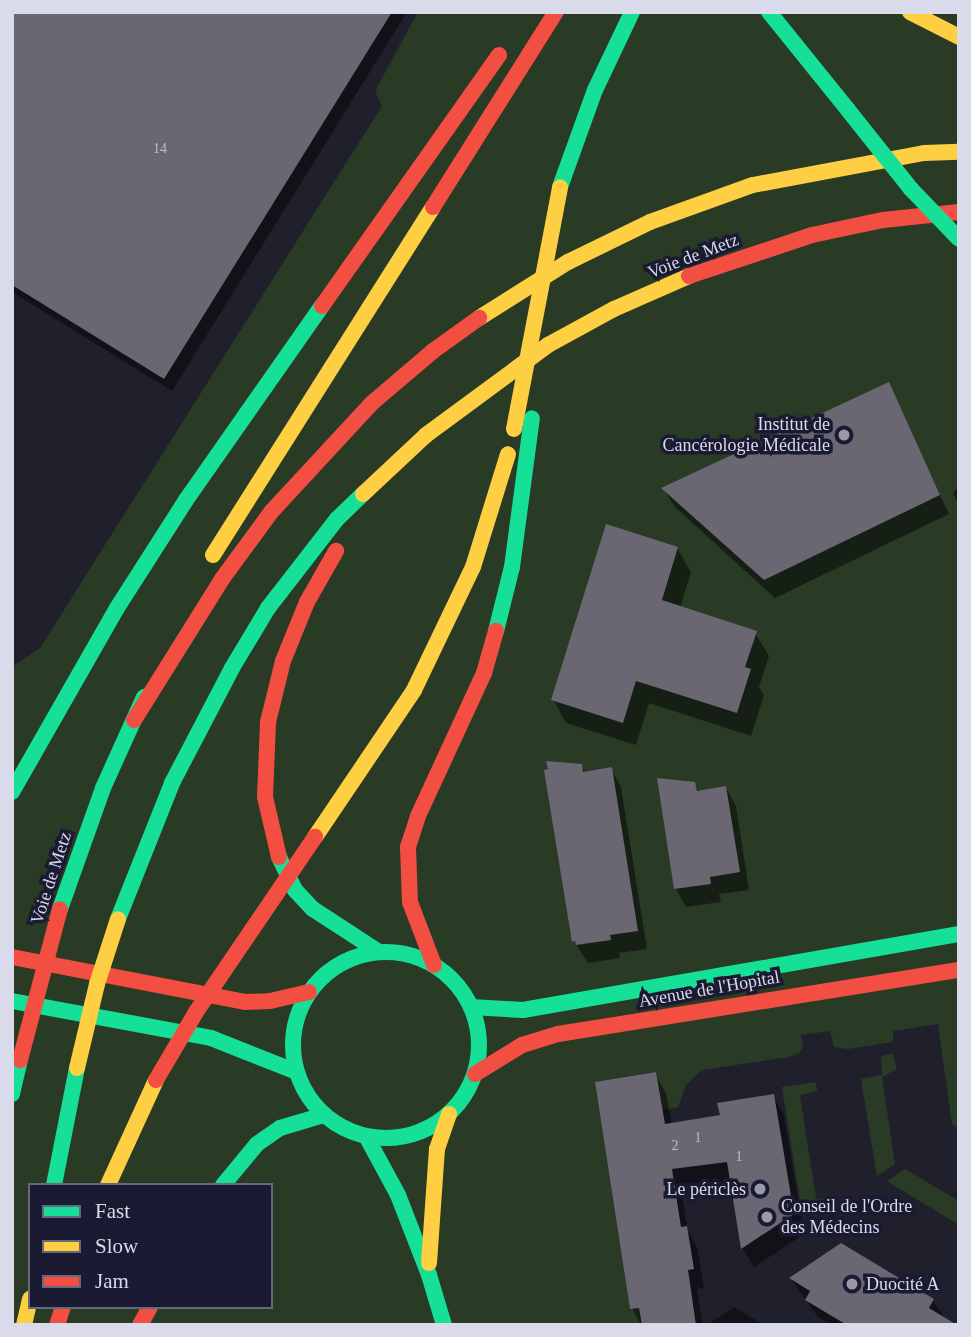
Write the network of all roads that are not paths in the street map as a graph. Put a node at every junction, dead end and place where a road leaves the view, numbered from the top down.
1 (546, 12) edge
2 (556, 12) edge
3 (632, 12) edge
4 (769, 12) edge
5 (910, 12) edge
6 (512, 35) dead end
7 (959, 37) edge
8 (458, 116) junction
9 (959, 152) edge
10 (959, 212) edge
11 (549, 237) junction
12 (959, 239) edge
13 (468, 402) junction
14 (362, 517) dead end
15 (347, 536) dead end
16 (204, 571) dead end
17 (187, 605) dead end
18 (117, 608) junction
19 (134, 720) junction
20 (28, 729) dead end
21 (12, 792) edge
22 (959, 934) edge
23 (379, 952) junction
24 (12, 957) edge
25 (434, 965) junction
26 (959, 970) edge
27 (309, 992) junction
28 (12, 1001) edge
29 (471, 1007) junction
30 (297, 1072) junction
31 (474, 1074) junction
32 (12, 1094) edge
33 (449, 1114) junction
34 (324, 1115) junction
35 (366, 1136) junction
36 (54, 1183) edge
37 (109, 1183) edge
38 (225, 1183) edge
39 (429, 1275) junction
40 (28, 1308) edge
41 (149, 1309) edge
42 (24, 1325) edge
43 (140, 1325) edge
44 (444, 1325) edge

1 - 8 main road
2 - 16 main road
3 - 11 main road, bridge
4 - 12 main road, bridge
5 - 7 main road
6 - 8 main road
8 - 18 main road
9 - 19 main road
10 - 13 main road, Voie de Metz
11 - 25 main road, bridge
11 - 37 main road, bridge
13 - 14 main road
13 - 36 main road, bridge
15 - 23 main road
17 - 19 main road
18 - 20 main road
18 - 21 main road
19 - 32 main road, Voie de Metz, bridge
22 - 29 main road, Avenue de l'Hopital
23 - 25 main road
23 - 27 main road
24 - 27 main road
25 - 29 main road
26 - 31 main road, Avenue de l'Hopital
27 - 30 main road
28 - 30 main road
29 - 31 main road
30 - 34 main road
31 - 33 main road
33 - 35 main road
33 - 39 main road
34 - 35 main road
34 - 38 main road
35 - 39 main road
39 - 44 main road
40 - 42 main road
41 - 43 main road

